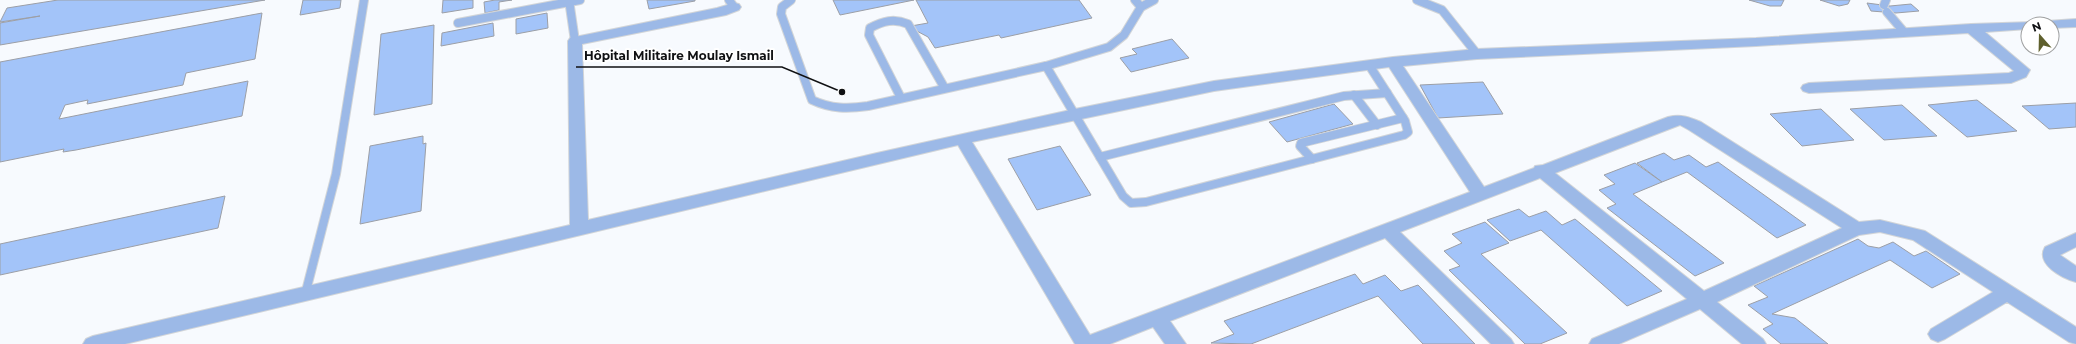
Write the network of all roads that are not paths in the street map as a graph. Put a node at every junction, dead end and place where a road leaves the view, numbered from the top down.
1 (364, 0) edge
2 (580, 0) edge
3 (791, 0) edge
4 (1136, 0) edge
5 (1154, 0) edge
6 (1418, 0) edge
7 (569, 1) edge
8 (732, 4) edge
9 (1886, 6) edge
10 (1140, 7) junction
11 (458, 23) dead end
12 (2076, 23) edge
13 (2060, 24) edge
14 (2020, 25) edge
15 (1971, 28) junction
16 (1904, 32) junction
17 (575, 41) junction
18 (1477, 54) junction
19 (1393, 62) junction
20 (1369, 65) junction
21 (1046, 66) junction
22 (944, 87) junction
23 (1809, 88) dead end
24 (1387, 92) junction
25 (1354, 95) junction
26 (901, 98) junction
27 (1075, 114) junction
28 (1403, 118) junction
29 (1377, 125) junction
30 (963, 140) junction
31 (1100, 157) junction
32 (1312, 159) junction
33 (1542, 170) junction
34 (1480, 194) junction
35 (579, 229) junction
36 (1856, 229) junction
37 (1388, 231) junction
38 (2076, 239) edge
39 (2076, 275) edge
40 (2009, 292) junction
41 (305, 295) junction
42 (1703, 300) junction
43 (1157, 318) junction
44 (1938, 334) dead end
45 (2076, 337) edge
46 (93, 344) edge
47 (1085, 344) edge
48 (1089, 344) edge
49 (1176, 344) edge
50 (1504, 344) edge
51 (1600, 344) edge
52 (1756, 344) edge

1 - 41 lane
2 - 7 lane
3 - 26 lane
4 - 10 lane
5 - 10 lane
6 - 18 lane
7 - 11 lane
7 - 17 lane
8 - 17 street
9 - 16 lane
10 - 21 lane
12 - 13 street
14 - 15 street
15 - 16 street
15 - 23 street
16 - 18 street
17 - 35 street
18 - 19 street
19 - 20 street
19 - 34 street
20 - 24 lane
20 - 27 street
21 - 22 lane
21 - 27 lane
22 - 26 lane
22 - 26 lane
24 - 25 lane
24 - 28 lane
25 - 29 lane
25 - 31 lane
27 - 30 street
27 - 31 lane
28 - 29 lane
28 - 32 lane
29 - 32 lane
30 - 35 street
30 - 47 street
31 - 32 lane
33 - 34 street
33 - 36 street
33 - 42 street
34 - 37 street
35 - 41 street
36 - 40 street
36 - 42 street
37 - 43 street
37 - 50 street
38 - 39 street
40 - 44 street
40 - 45 street
41 - 46 street
42 - 51 street
42 - 52 street
43 - 48 street
43 - 49 street

